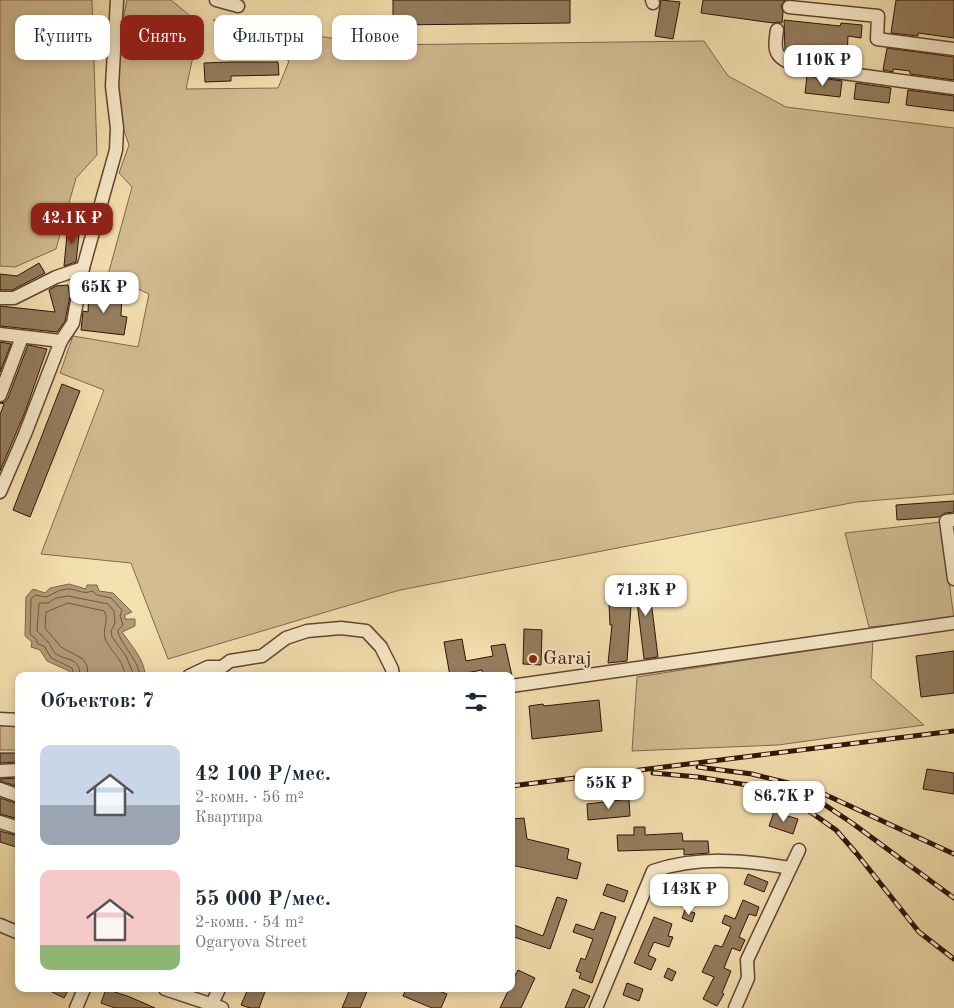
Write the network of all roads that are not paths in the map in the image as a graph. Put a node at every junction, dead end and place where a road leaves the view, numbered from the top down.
1 (117, 0) edge
2 (216, 0) edge
3 (238, 6) dead end
4 (789, 7) dead end
5 (777, 30) dead end
6 (954, 49) edge
7 (954, 88) edge
8 (83, 268) junction
9 (0, 298) edge
10 (0, 334) edge
11 (22, 336) junction
12 (61, 341) junction
13 (0, 395) edge
14 (0, 492) edge
15 (954, 520) edge
16 (954, 579) edge
17 (954, 623) edge
18 (197, 672) edge
19 (392, 672) edge
20 (515, 685) edge
21 (0, 719) edge
22 (15, 720) edge
23 (15, 770) edge
24 (0, 771) edge
25 (0, 789) edge
26 (15, 795) edge
27 (0, 822) edge
28 (15, 827) edge
29 (799, 850) dead end
30 (790, 868) junction
31 (0, 925) edge
32 (15, 931) edge
33 (83, 992) edge
34 (173, 992) edge
35 (218, 992) edge
36 (215, 1007) edge
37 (76, 1008) edge
38 (596, 1008) edge
39 (735, 1008) edge

1 - 8 street
2 - 3 street
4 - 6 street
5 - 7 street
8 - 9 street
8 - 12 street
10 - 11 street
11 - 12 street
11 - 13 street
12 - 14 street
15 - 16 street
17 - 20 street
18 - 19 street
21 - 22 street
23 - 24 street
25 - 26 street
27 - 28 street
29 - 30 street
30 - 38 street
30 - 39 street
31 - 32 street
33 - 37 street
34 - 36 street
35 - 36 street

